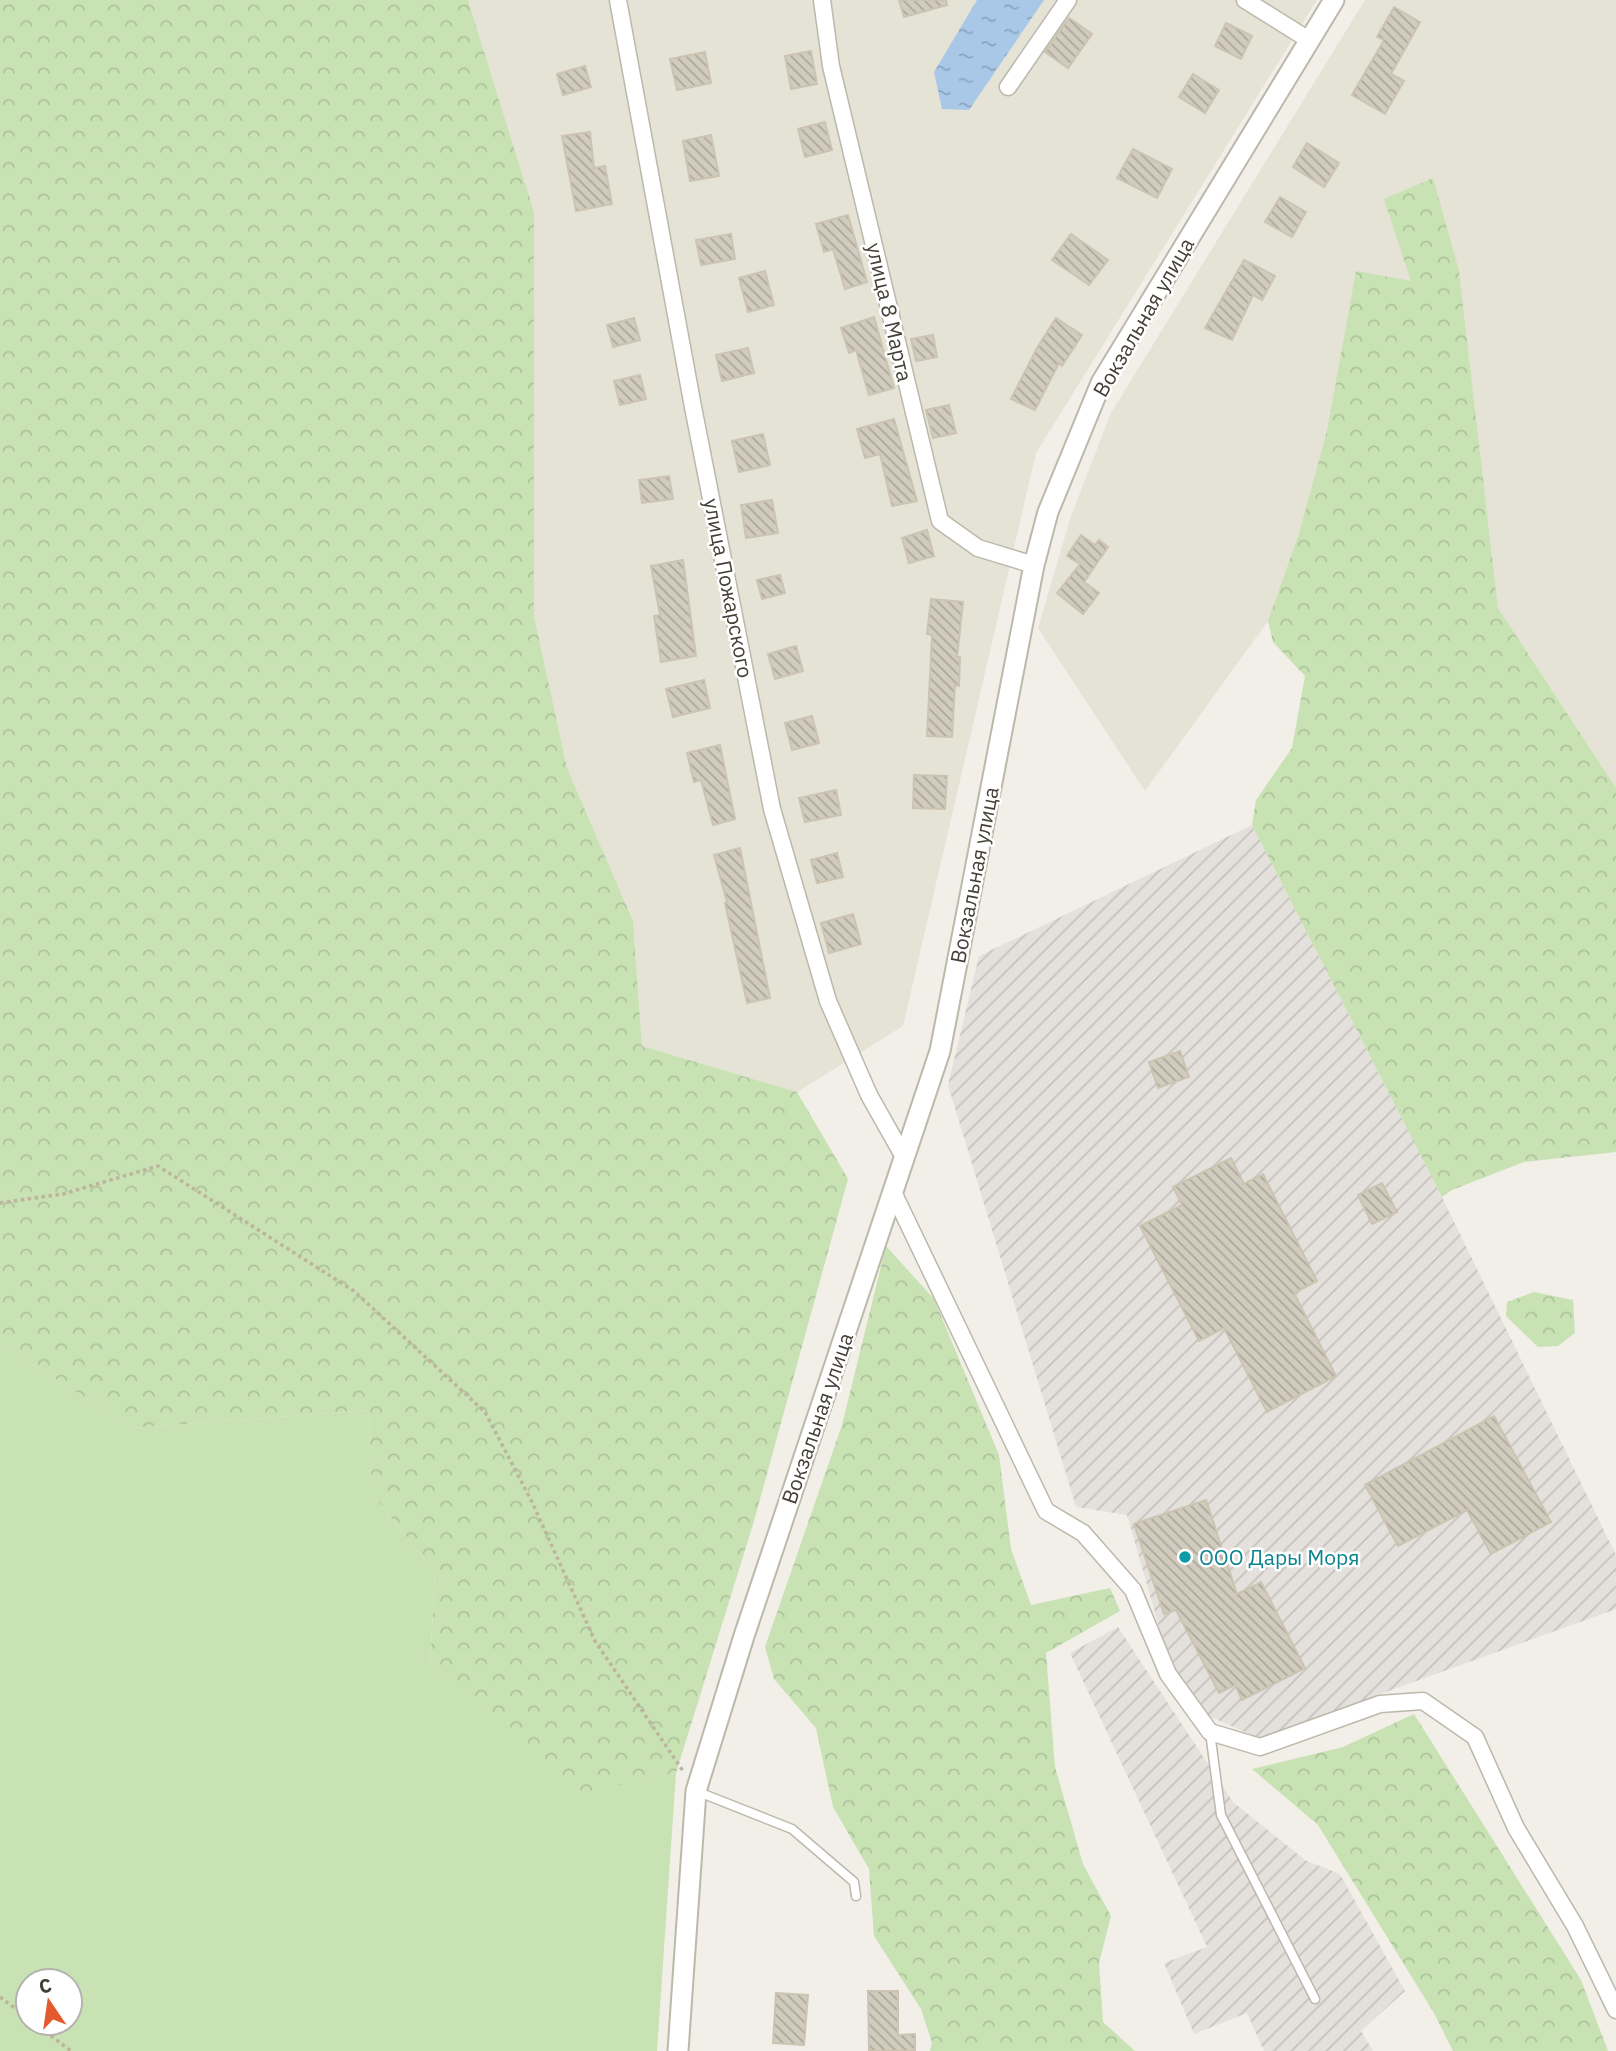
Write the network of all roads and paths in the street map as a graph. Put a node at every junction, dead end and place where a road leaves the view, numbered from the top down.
1 (618, 0) edge
2 (822, 0) edge
3 (1068, 0) edge
4 (1244, 0) edge
5 (1334, 0) edge
6 (1309, 40) junction
7 (1008, 87) dead end
8 (1034, 565) junction
9 (904, 1157) junction
10 (893, 1192) junction
11 (0, 1203) edge
12 (1210, 1732) junction
13 (696, 1791) junction
14 (856, 1896) dead end
15 (1315, 1999) dead end
16 (1616, 2010) edge
17 (52, 2037) edge
18 (71, 2051) edge
19 (678, 2051) edge

1 - 9 street, улица Пожарского
2 - 8 street, улица 8 Марта
3 - 7 street
4 - 6 street
5 - 6 street, Вокзальная улица
6 - 8 street, Вокзальная улица
8 - 9 street, Вокзальная улица
9 - 10 street, Вокзальная улица
10 - 12 street
10 - 13 street, Вокзальная улица
11 - 13 path
12 - 15 lane
12 - 16 street
13 - 14 lane
13 - 19 street, Вокзальная улица
17 - 18 path

